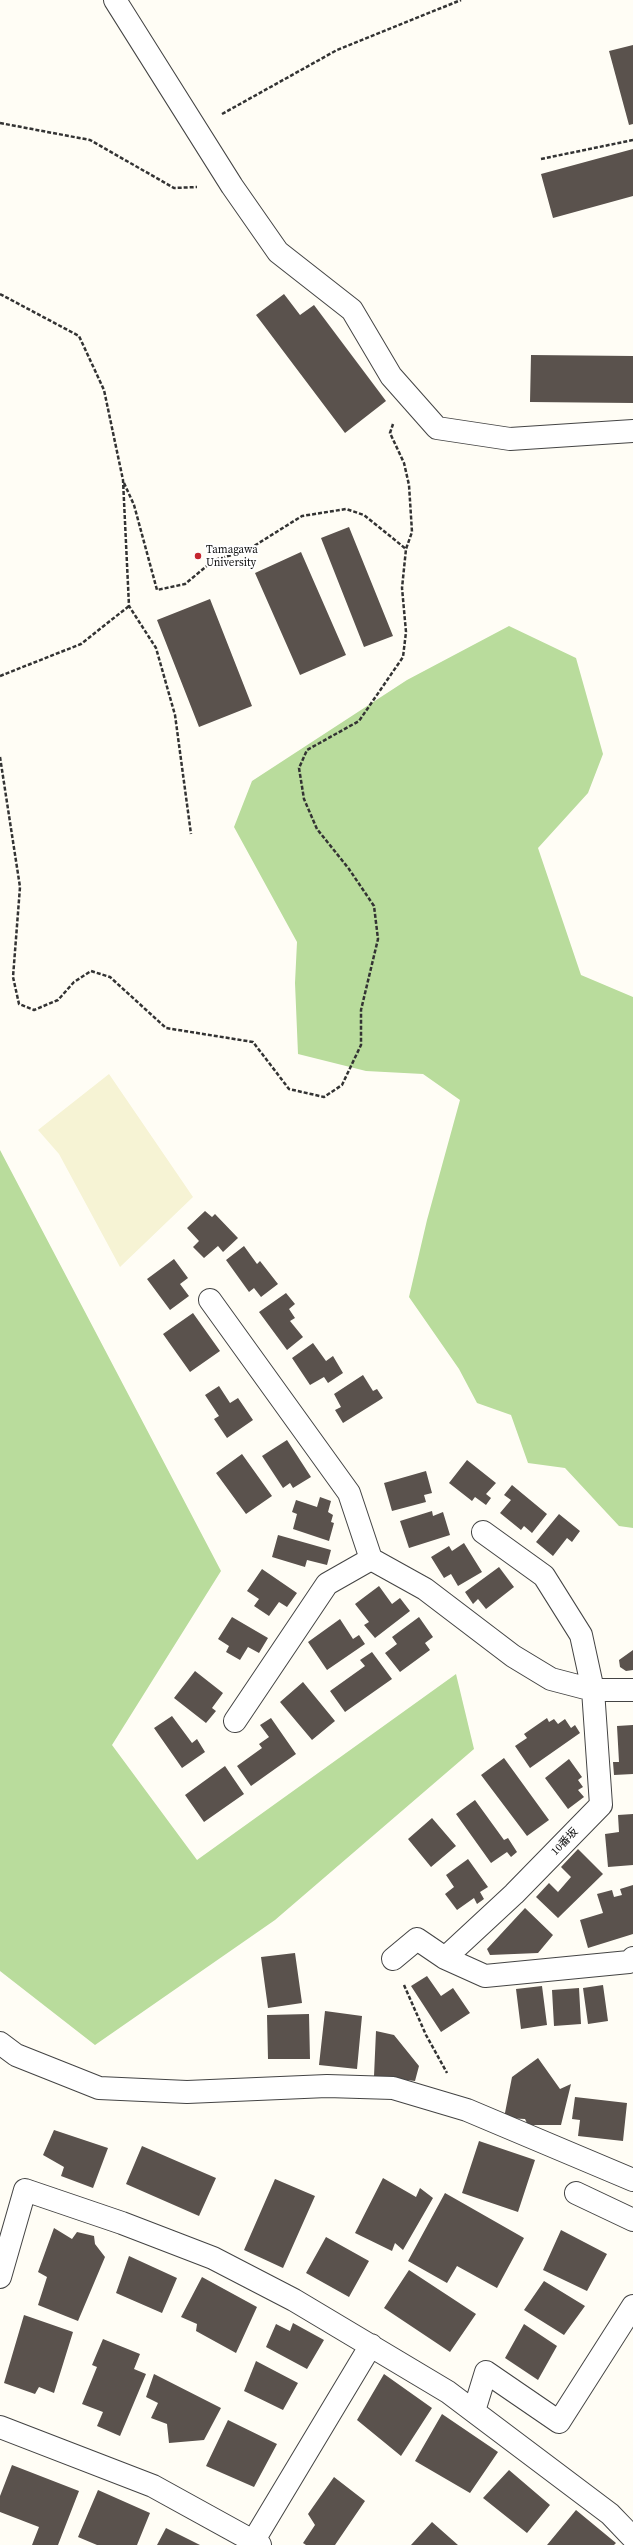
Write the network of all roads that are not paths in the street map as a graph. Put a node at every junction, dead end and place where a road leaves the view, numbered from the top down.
1 (115, 0) edge
2 (633, 431) edge
3 (210, 1300) dead end
4 (483, 1532) dead end
5 (371, 1559) junction
6 (593, 1690) junction
7 (633, 1690) edge
8 (235, 1721) dead end
9 (445, 1958) junction
10 (633, 1958) edge
11 (393, 1959) road end
12 (0, 2043) edge
13 (633, 2180) edge
14 (576, 2193) dead end
15 (633, 2220) edge
16 (0, 2277) edge
17 (633, 2306) edge
18 (371, 2345) junction
19 (474, 2411) junction
20 (0, 2427) edge
21 (633, 2538) edge
22 (255, 2544) edge

1 - 2 street
3 - 5 street
4 - 6 street, 10番坂
5 - 6 street
5 - 8 street
6 - 7 street
6 - 9 street, 10番坂
9 - 10 street
9 - 11 street
12 - 13 street
14 - 15 street
16 - 18 street
17 - 19 street
18 - 19 street
18 - 22 street
19 - 21 street
20 - 22 street

